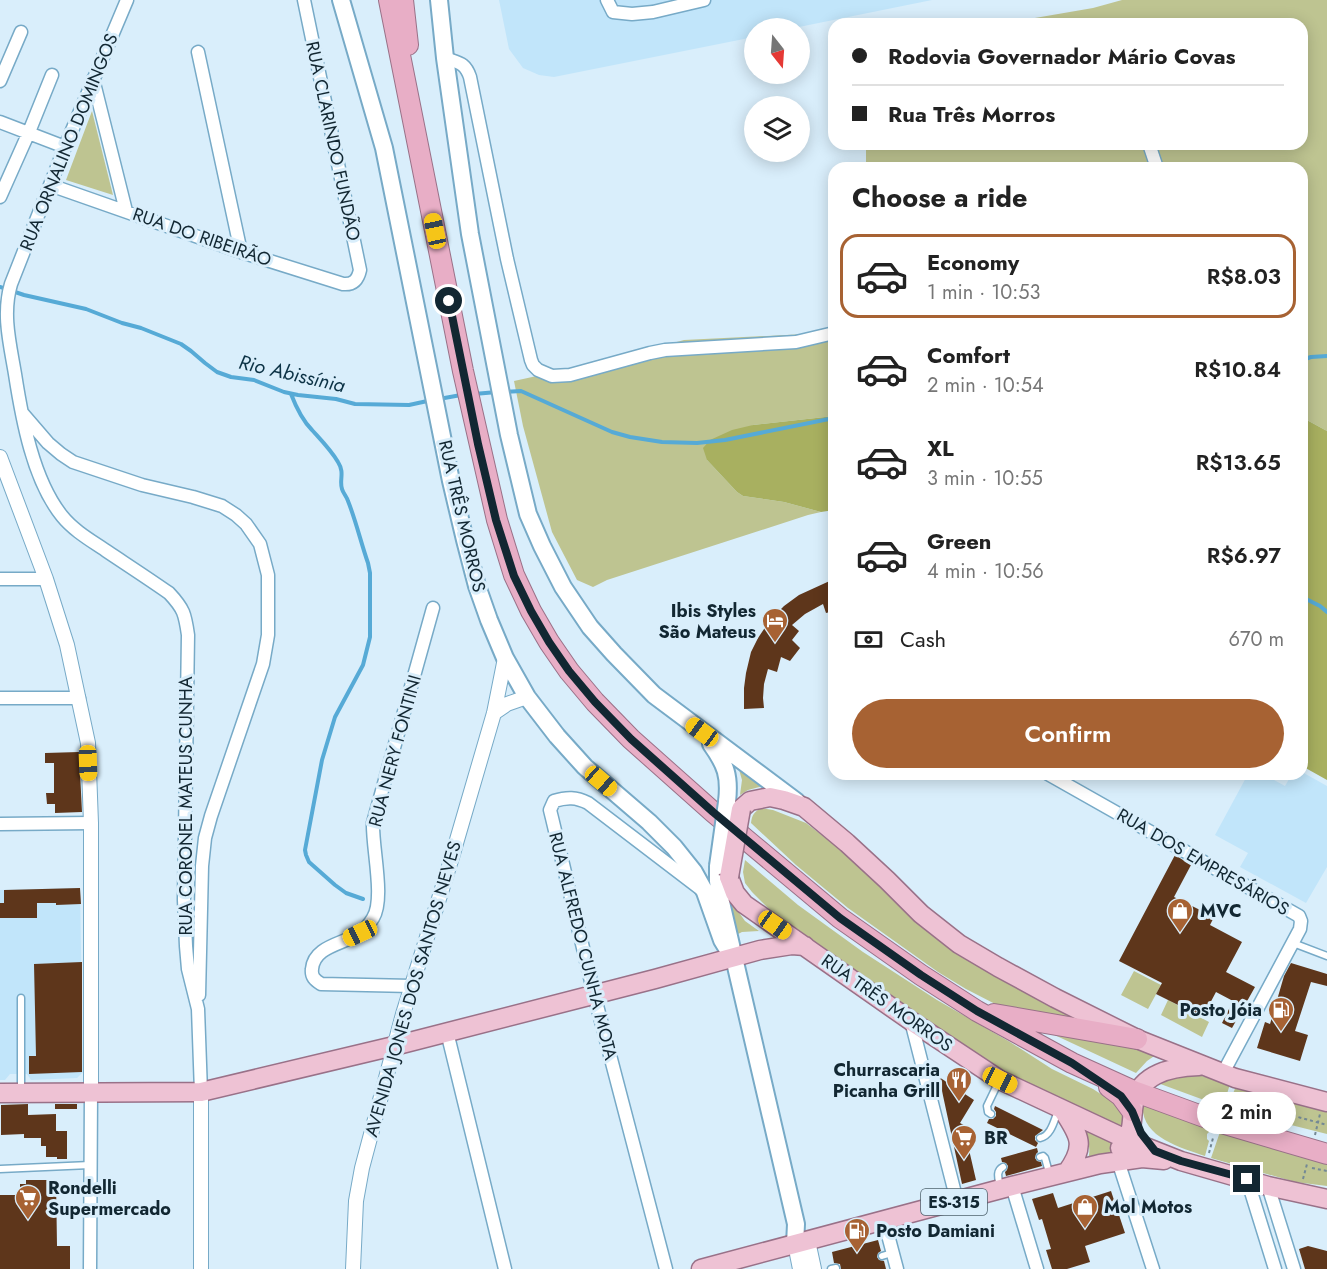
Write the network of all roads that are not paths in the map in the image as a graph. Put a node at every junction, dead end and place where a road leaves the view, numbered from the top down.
1 (128, 0) edge
2 (304, 0) edge
3 (341, 0) edge
4 (378, 0) edge
5 (388, 0) edge
6 (404, 0) edge
7 (439, 0) edge
8 (607, 0) edge
9 (704, 0) edge
10 (394, 29) junction
11 (21, 32) dead end
12 (198, 52) dead end
13 (445, 58) junction
14 (52, 75) dead end
15 (93, 79) junction
16 (0, 81) edge
17 (406, 90) junction
18 (0, 122) edge
19 (29, 132) junction
20 (65, 147) junction
21 (50, 185) junction
22 (0, 197) edge
23 (126, 211) junction
24 (242, 252) junction
25 (355, 282) joint
26 (828, 334) edge
27 (21, 411) junction
28 (0, 458) edge
29 (0, 579) edge
30 (46, 579) junction
31 (434, 608) dead end
32 (505, 658) junction
33 (527, 697) junction
34 (0, 698) edge
35 (79, 698) junction
36 (494, 713) junction
37 (702, 732) junction
38 (1059, 780) edge
39 (734, 805) junction
40 (804, 807) junction
41 (91, 823) junction
42 (0, 824) edge
43 (724, 872) junction
44 (705, 892) junction
45 (1293, 943) junction
46 (805, 946) junction
47 (1327, 956) edge
48 (733, 958) junction
49 (412, 986) junction
50 (594, 994) junction
51 (21, 998) dead end
52 (198, 1009) junction
53 (977, 1011) junction
54 (911, 1021) junction
55 (447, 1032) junction
56 (1137, 1039) junction
57 (394, 1046) junction
58 (1205, 1066) junction
59 (1222, 1073) junction
60 (1000, 1080) junction
61 (91, 1092) junction
62 (201, 1092) junction
63 (0, 1093) edge
64 (21, 1093) junction
65 (1134, 1102) junction
66 (1327, 1102) edge
67 (1061, 1108) junction
68 (991, 1114) dead end
69 (1040, 1138) dead end
70 (1128, 1140) junction
71 (1155, 1151) junction
72 (1327, 1154) edge
73 (1040, 1156) dead end
74 (1111, 1160) junction
75 (1181, 1161) junction
76 (91, 1166) junction
77 (1003, 1167) dead end
78 (0, 1169) edge
79 (1059, 1174) junction
80 (1247, 1179) junction
81 (1268, 1186) junction
82 (1006, 1188) junction
83 (1327, 1199) edge
84 (957, 1201) junction
85 (884, 1220) junction
86 (801, 1242) junction
87 (90, 1269) edge
88 (201, 1269) edge
89 (353, 1269) edge
90 (505, 1269) edge
91 (666, 1269) edge
92 (701, 1269) edge
93 (800, 1269) edge
94 (814, 1269) edge
95 (897, 1269) edge
96 (1037, 1269) edge
97 (1152, 1269) edge
98 (1275, 1269) edge
99 (1294, 1269) edge

1 - 15 street, RUA ORNALINO DOMINGOS
2 - 25 street, RUA CLARINDO FUNDÃO
3 - 32 main road, RUA TRÊS MORROS
4 - 10 highway
5 - 10 highway
6 - 17 highway
7 - 13 main road
8 - 9 street
10 - 17 highway
11 - 16 street
12 - 24 street
13 - 26 street
13 - 37 main road
14 - 19 street
15 - 20 street, RUA ORNALINO DOMINGOS
15 - 23 street
17 - 53 highway
18 - 19 street
19 - 20 street
19 - 22 street
20 - 21 street, RUA ORNALINO DOMINGOS
21 - 23 street, RUA DO RIBEIRÃO
21 - 27 street, RUA ORNALINO DOMINGOS
23 - 24 street, RUA DO RIBEIRÃO
24 - 25 street, RUA DO RIBEIRÃO
27 - 52 street, RUA CORONEL MATEUS CUNHA
27 - 52 street
28 - 30 street
29 - 30 street
30 - 35 street
31 - 49 street, RUA NERY FONTINI
32 - 33 main road, RUA TRÊS MORROS
32 - 36 street, AVENIDA JONES DOS SANTOS NEVES
33 - 36 street
33 - 44 main road, RUA TRÊS MORROS
34 - 35 street
35 - 41 street
36 - 49 street, AVENIDA JONES DOS SANTOS NEVES
37 - 39 main road
37 - 40 main road
38 - 45 street, RUA DOS EMPRESÁRIOS
39 - 40 main road
39 - 43 main road, bridge
40 - 56 main road
41 - 42 street
41 - 61 street
43 - 46 main road, RUA TRÊS MORROS
43 - 48 main road
44 - 48 main road, RUA TRÊS MORROS
44 - 50 street, RUA ALFREDO CUNHA MOTA
45 - 47 lane
45 - 59 street, RUA DOS EMPRESÁRIOS
46 - 48 main road
46 - 54 main road, RUA TRÊS MORROS
48 - 50 main road
48 - 86 main road
49 - 57 street, AVENIDA JONES DOS SANTOS NEVES
50 - 55 main road
50 - 91 street, RUA ALFREDO CUNHA MOTA
51 - 64 lane
52 - 62 street, RUA CORONEL MATEUS CUNHA
53 - 56 highway
53 - 65 highway
54 - 60 main road, RUA TRÊS MORROS
54 - 84 street
55 - 57 main road
55 - 90 street
56 - 58 main road
57 - 62 main road
57 - 89 street, AVENIDA JONES DOS SANTOS NEVES
58 - 59 main road
58 - 65 main road
59 - 66 main road
60 - 67 main road, RUA TRÊS MORROS
60 - 68 lane
61 - 62 main road
61 - 64 main road
61 - 76 street
62 - 88 street, RUA CORONEL MATEUS CUNHA
63 - 64 main road
65 - 70 main road
65 - 71 main road
65 - 72 highway
67 - 69 lane
67 - 70 main road, RUA TRÊS MORROS
67 - 79 main road
70 - 71 main road, RUA TRÊS MORROS
70 - 74 main road
71 - 75 main road, RUA TRÊS MORROS
73 - 79 lane
74 - 75 main road, ES-315
74 - 79 main road, ES-315
74 - 97 street
75 - 80 main road, RUA TRÊS MORROS
76 - 78 lane
76 - 87 street
77 - 82 lane
79 - 82 main road, ES-315
80 - 81 main road, RUA TRÊS MORROS
80 - 98 street
81 - 83 main road, RUA TRÊS MORROS
81 - 99 street
82 - 84 main road, ES-315
82 - 96 street
84 - 85 main road, ES-315
85 - 86 main road, ES-315
85 - 95 street
86 - 92 main road, ES-315
86 - 93 street
86 - 94 street

